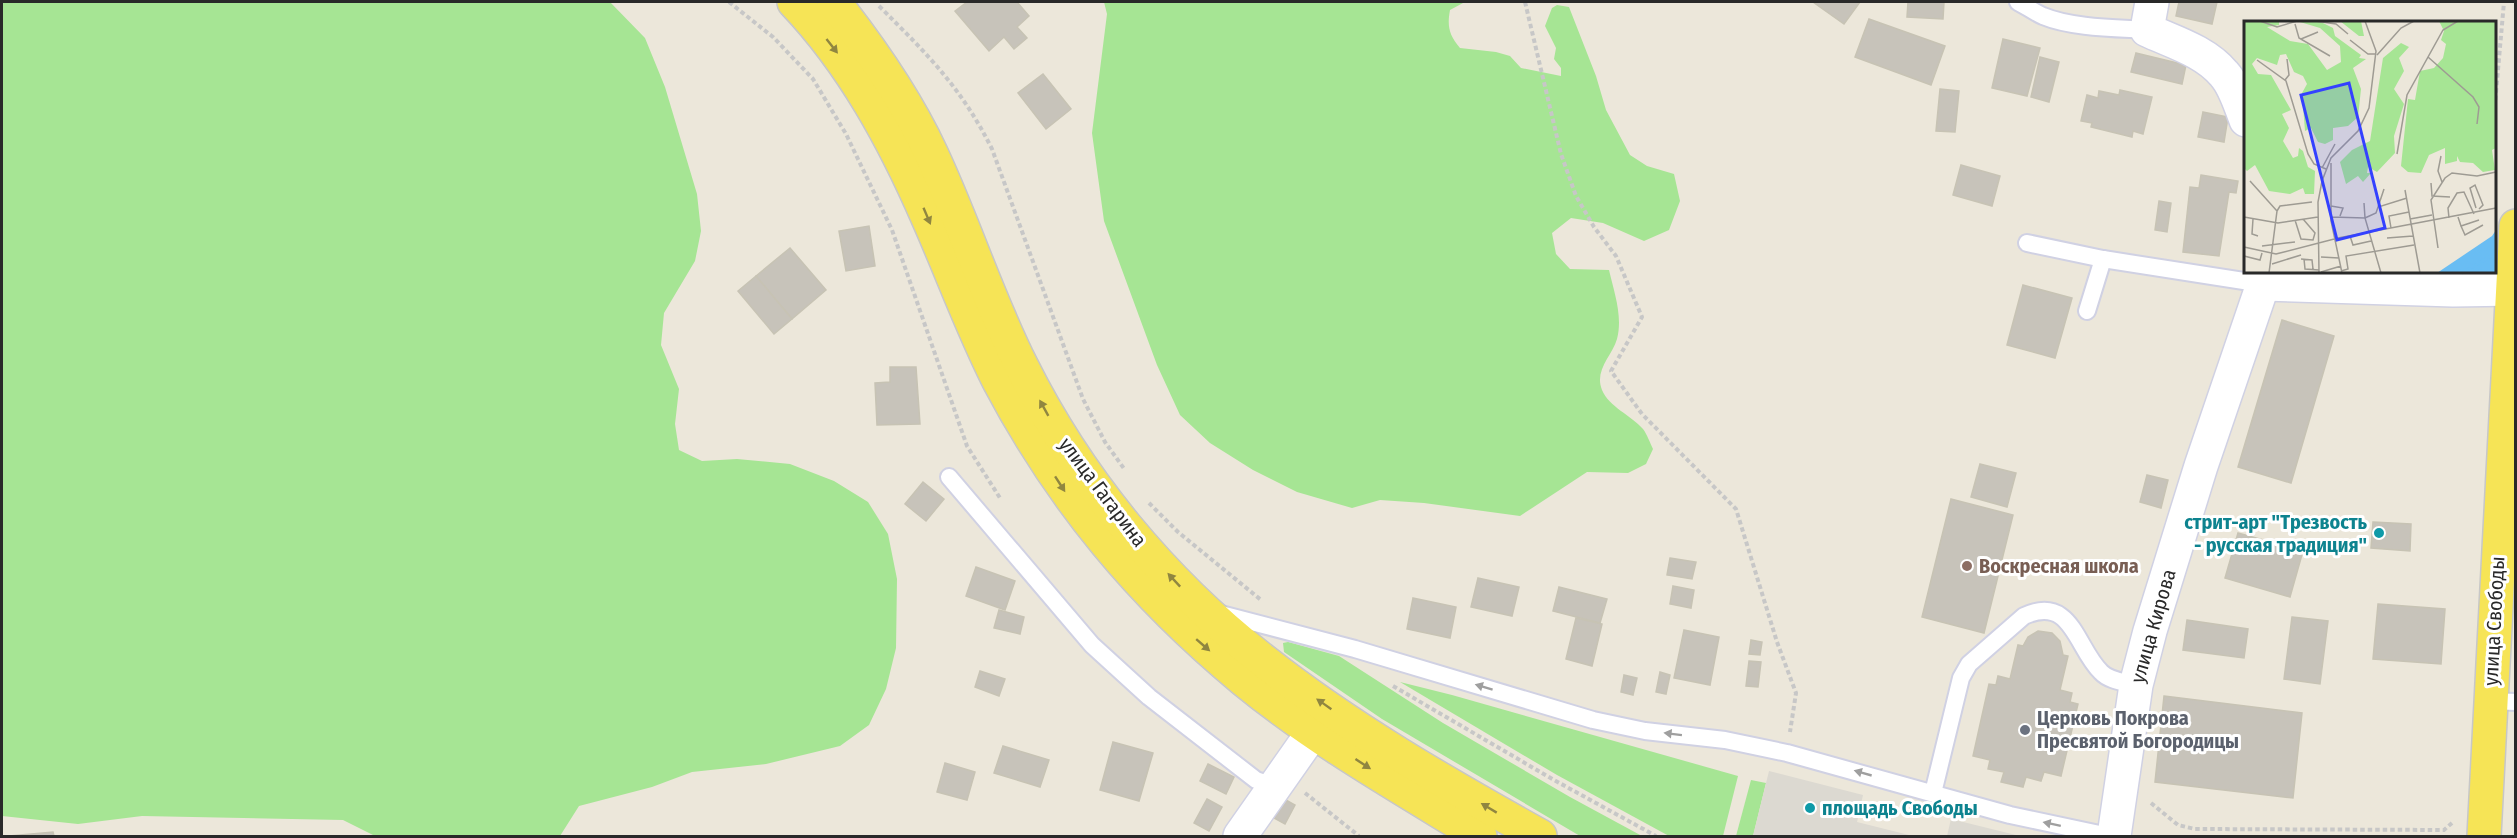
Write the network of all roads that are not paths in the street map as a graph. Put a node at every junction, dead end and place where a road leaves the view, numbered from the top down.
1 (794, 2) edge
2 (834, 2) edge
3 (2018, 2) edge
4 (2150, 16) edge
5 (2244, 116) edge
6 (2516, 226) edge
7 (2027, 243) dead end
8 (2103, 259) junction
9 (2264, 278) edge
10 (2514, 289) edge
11 (2087, 311) dead end
12 (949, 477) dead end
13 (2505, 608) edge
14 (1206, 610) junction
15 (2136, 684) junction
16 (2503, 701) edge
17 (1313, 732) junction
18 (1282, 779) junction
19 (1933, 793) junction
20 (1240, 837) edge
21 (1480, 837) edge
22 (1540, 837) edge
23 (2109, 837) edge
24 (2114, 837) edge
25 (2484, 837) edge

1 -> 17 main road, улица Гагарина
14 -> 2 main road, улица Гагарина
3 - 4 lane
4 - 5 street
6 - 10 main road, улица Свободы
7 - 8 lane
8 - 9 lane
8 - 11 lane
9 - 10 street
9 - 15 street, улица Кирова
10 - 13 main road, улица Свободы
12 - 18 lane
13 - 16 main road, улица Свободы
19 -> 14 lane
22 -> 14 main road, улица Гагарина
15 - 19 lane
15 - 24 street, улица Кирова
16 - 25 main road, улица Свободы
17 - 18 street
17 -> 21 main road, улица Гагарина
18 - 20 street
23 -> 19 lane

